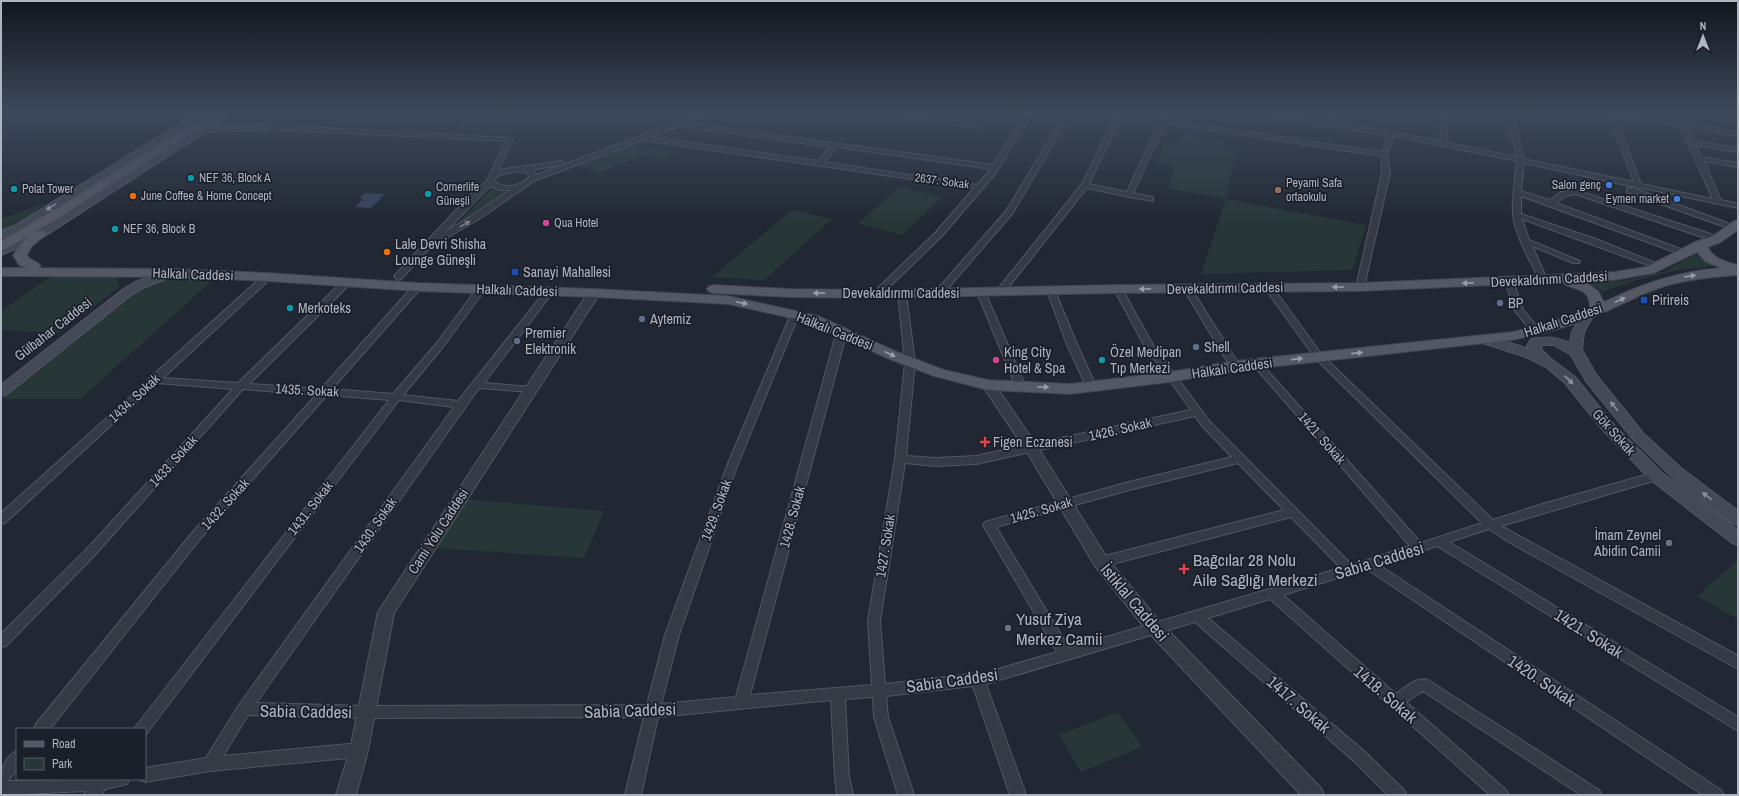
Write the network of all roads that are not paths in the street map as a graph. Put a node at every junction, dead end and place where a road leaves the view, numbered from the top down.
1 (144, 150) edge
2 (156, 150) edge
3 (171, 150) edge
4 (505, 150) edge
5 (609, 150) edge
6 (728, 150) edge
7 (831, 150) edge
8 (872, 150) edge
9 (1006, 150) edge
10 (1046, 150) edge
11 (1102, 150) edge
12 (1150, 150) edge
13 (1358, 150) edge
14 (1386, 150) edge
15 (1470, 150) edge
16 (1518, 150) edge
17 (1625, 150) edge
18 (1694, 150) edge
19 (504, 153) junction
20 (1384, 154) junction
21 (1698, 158) junction
22 (1521, 160) junction
23 (579, 161) junction
24 (820, 163) junction
25 (1738, 165) edge
26 (995, 167) junction
27 (513, 169) junction
28 (523, 169) junction
29 (1598, 177) junction
30 (532, 179) junction
31 (490, 180) junction
32 (522, 185) junction
33 (1085, 185) junction
34 (979, 186) junction
35 (1639, 187) junction
36 (1516, 192) junction
37 (1129, 195) junction
38 (1150, 199) dead end
39 (1552, 203) junction
40 (1719, 203) junction
41 (1738, 206) edge
42 (1517, 215) junction
43 (1736, 226) edge
44 (41, 234) junction
45 (1, 235) edge
46 (1717, 239) junction
47 (1525, 241) junction
48 (431, 243) junction
49 (1700, 245) junction
50 (1, 246) edge
51 (1, 252) edge
52 (1683, 253) junction
53 (1576, 261) dead end
54 (1, 264) edge
55 (1659, 266) junction
56 (29, 269) junction
57 (1738, 270) edge
58 (130, 271) junction
59 (1, 273) edge
60 (172, 273) junction
61 (267, 277) junction
62 (398, 277) junction
63 (1546, 279) junction
64 (1509, 281) junction
65 (347, 282) junction
66 (417, 287) junction
67 (1268, 287) junction
68 (1360, 287) junction
69 (1187, 288) junction
70 (481, 289) junction
71 (1118, 289) junction
72 (1051, 291) junction
73 (549, 292) junction
74 (981, 292) junction
75 (1000, 292) junction
76 (126, 293) junction
77 (594, 293) junction
78 (790, 293) junction
79 (902, 293) junction
80 (939, 293) junction
81 (877, 294) junction
82 (769, 309) junction
83 (1592, 312) junction
84 (795, 314) junction
85 (842, 331) junction
86 (1537, 332) junction
87 (1485, 339) junction
88 (1577, 353) junction
89 (1319, 357) junction
90 (1546, 360) junction
91 (910, 363) junction
92 (1257, 364) junction
93 (1235, 366) junction
94 (1170, 376) junction
95 (152, 380) junction
96 (476, 385) junction
97 (988, 385) junction
98 (1021, 386) junction
99 (1091, 386) junction
100 (240, 387) junction
101 (530, 390) junction
102 (326, 391) junction
103 (1, 392) edge
104 (396, 397) junction
105 (461, 405) junction
106 (1197, 412) junction
107 (1032, 449) junction
108 (900, 459) junction
109 (1240, 459) junction
110 (1656, 476) junction
111 (1065, 503) junction
112 (1293, 512) junction
113 (1738, 519) edge
114 (1, 520) edge
115 (1491, 525) junction
116 (1738, 538) edge
117 (1439, 542) junction
118 (1419, 548) junction
119 (1101, 562) junction
120 (1368, 564) junction
121 (1350, 570) junction
122 (1272, 593) junction
123 (1196, 615) junction
124 (1155, 628) junction
125 (1, 642) edge
126 (1066, 655) junction
127 (1738, 663) edge
128 (977, 679) junction
129 (879, 691) junction
130 (838, 693) junction
131 (1395, 702) junction
132 (741, 703) junction
133 (244, 709) junction
134 (652, 711) junction
135 (366, 712) junction
136 (1738, 725) edge
137 (42, 728) edge
138 (142, 728) edge
139 (359, 750) junction
140 (16, 759) edge
141 (210, 764) junction
142 (146, 775) edge
143 (1, 778) edge
144 (119, 780) edge
145 (98, 786) edge
146 (1, 788) edge
147 (346, 795) edge
148 (633, 795) edge
149 (845, 795) edge
150 (906, 795) edge
151 (1018, 795) edge
152 (1314, 795) edge
153 (1399, 795) edge
154 (1501, 795) edge
155 (1594, 795) edge
156 (1716, 795) edge

1 -> 45 main road
2 - 50 main road
3 - 44 main road
4 - 19 street
5 - 23 street
6 - 24 street, 2637. Sokak
7 - 24 street
8 - 26 street
9 - 26 street
10 - 80 street
11 - 33 street
12 - 37 street
13 - 20 street
14 - 20 street
15 - 22 street
16 - 22 street
17 - 35 street
18 - 21 street
19 - 27 street
19 - 31 street
20 - 68 street
21 - 25 street
21 - 40 street
22 - 29 street
22 - 36 street
23 - 28 street
23 - 30 street
24 - 34 street, 2637. Sokak
26 - 34 street
27 - 28 street
27 - 31 street
28 - 30 street
29 - 35 street
29 - 43 street
30 - 32 street
31 - 32 street
31 - 48 street
48 -> 32 street
33 - 37 street
33 - 75 street
34 - 81 street
35 - 40 street
36 - 39 street
36 - 42 street
37 - 38 street
39 - 46 street
39 - 52 street
40 - 41 street
42 - 47 street
42 - 55 street
43 - 46 main road
44 - 51 main road
44 - 56 main road
46 - 49 main road
47 - 53 street
47 - 63 street
48 - 62 street
49 - 52 main road
49 - 57 main road
52 - 55 main road
54 - 56 main road, Halkalı Caddesi
55 - 63 main road, Devekaldırımı Caddesi
56 - 58 main road, Halkalı Caddesi
56 - 59 main road
56 - 62 main road, Halkalı Caddesi
83 -> 57 main road, Halkalı Caddesi
58 - 60 main road, Halkalı Caddesi
58 - 76 main road
60 - 61 main road, Halkalı Caddesi
60 - 76 main road, Gülbahar Caddesi
61 - 65 main road, Halkalı Caddesi
61 - 95 street, 1434. Sokak
62 - 78 main road, Halkalı Caddesi
63 - 64 main road, Devekaldırımı Caddesi
63 - 83 main road
64 -> 68 main road, Devekaldırımı Caddesi
64 - 86 street
65 - 66 main road, Halkalı Caddesi
65 - 100 street, 1433. Sokak
66 - 70 main road, Halkalı Caddesi
66 - 102 street, 1432. Sokak
68 -> 67 main road, Devekaldırımı Caddesi
67 - 69 main road, Devekaldırımı Caddesi
67 - 89 street
69 -> 71 main road, Devekaldırımı Caddesi
69 - 93 street
70 - 73 main road, Halkalı Caddesi
70 - 104 street, 1431. Sokak
71 - 72 main road, Devekaldırımı Caddesi
71 - 94 street
72 - 75 main road, Devekaldırımı Caddesi
72 - 99 street
73 - 77 main road, Halkalı Caddesi
73 - 96 street, 1430. Sokak
74 - 75 main road, Devekaldırımı Caddesi
74 - 80 main road, Devekaldırımı Caddesi
74 - 98 street
76 - 103 main road, Gülbahar Caddesi
77 -> 82 main road, Halkalı Caddesi
77 - 101 street, Cami Yolu Caddesi
81 -> 78 main road, Devekaldırımı Caddesi
78 - 82 main road
79 - 80 main road, Devekaldırımı Caddesi
79 - 81 main road, Devekaldırımı Caddesi
79 - 91 street, 1427. Sokak
82 - 84 main road, Halkalı Caddesi
83 - 86 main road, Halkalı Caddesi
83 - 88 main road
84 - 85 main road, Halkalı Caddesi
84 - 134 street, 1429. Sokak
85 -> 91 main road, Halkalı Caddesi
85 - 132 street, 1428. Sokak
86 - 87 main road, Halkalı Caddesi
89 -> 87 main road, Halkalı Caddesi
87 - 90 main road, Gök Sokak
88 - 90 main road
113 -> 88 main road, Gök Sokak
92 -> 89 main road, Halkalı Caddesi
89 - 115 street
90 -> 110 main road, Gök Sokak
91 - 97 main road, Halkalı Caddesi
91 - 108 street, 1427. Sokak
92 - 93 main road, Halkalı Caddesi
92 - 118 street, 1421. Sokak
93 - 94 main road, Halkalı Caddesi
94 - 99 main road, Halkalı Caddesi
94 - 106 street
95 - 100 street, 1435. Sokak
95 - 114 street, 1434. Sokak
96 - 101 street
96 - 105 street, 1430. Sokak
97 - 98 main road, Halkalı Caddesi
97 - 107 street, İstiklal Caddesi
98 -> 99 main road, Halkalı Caddesi
100 - 102 street, 1435. Sokak
100 - 125 street, 1433. Sokak
101 - 135 street, Cami Yolu Caddesi
102 - 104 street, 1435. Sokak
102 - 137 street, 1432. Sokak
104 - 105 street, 1435. Sokak
104 - 138 street, 1431. Sokak
105 - 133 street, 1430. Sokak
106 - 107 street, 1426. Sokak
106 - 109 street
107 - 108 street, 1426. Sokak
107 - 111 street, İstiklal Caddesi
108 - 129 street, 1427. Sokak
109 - 111 street, 1425. Sokak
109 - 112 street
110 - 115 street, Sabia Caddesi
110 - 116 main road, Gök Sokak
111 - 119 street, İstiklal Caddesi
111 - 126 street, 1425. Sokak
112 - 119 street
112 - 121 street
115 - 117 street, Sabia Caddesi
115 - 127 street
117 - 118 street, Sabia Caddesi
117 - 136 street, 1421. Sokak
118 - 120 street, Sabia Caddesi
119 - 124 street, İstiklal Caddesi
120 - 121 street, Sabia Caddesi
120 - 156 street, 1420. Sokak
121 - 122 street, Sabia Caddesi
122 - 123 street, Sabia Caddesi
122 - 131 street, 1418. Sokak
123 - 124 street, Sabia Caddesi
123 - 153 street, 1417. Sokak
124 - 126 street, Sabia Caddesi
124 - 152 street, İstiklal Caddesi
126 - 128 street, Sabia Caddesi
128 - 129 street, Sabia Caddesi
128 - 151 street
129 - 130 street, Sabia Caddesi
129 - 150 street, 1427. Sokak
130 - 132 street, Sabia Caddesi
130 - 149 street
131 - 154 street, 1418. Sokak
131 - 155 street
132 - 134 street, Sabia Caddesi
133 - 135 street, Sabia Caddesi
133 - 141 street, 1430. Sokak
134 - 135 street, Sabia Caddesi
134 - 148 street, 1429. Sokak
135 - 139 street, Cami Yolu Caddesi
139 - 141 street
139 - 147 street, Cami Yolu Caddesi
140 - 143 street
141 - 142 street
144 - 145 street
145 - 146 street

